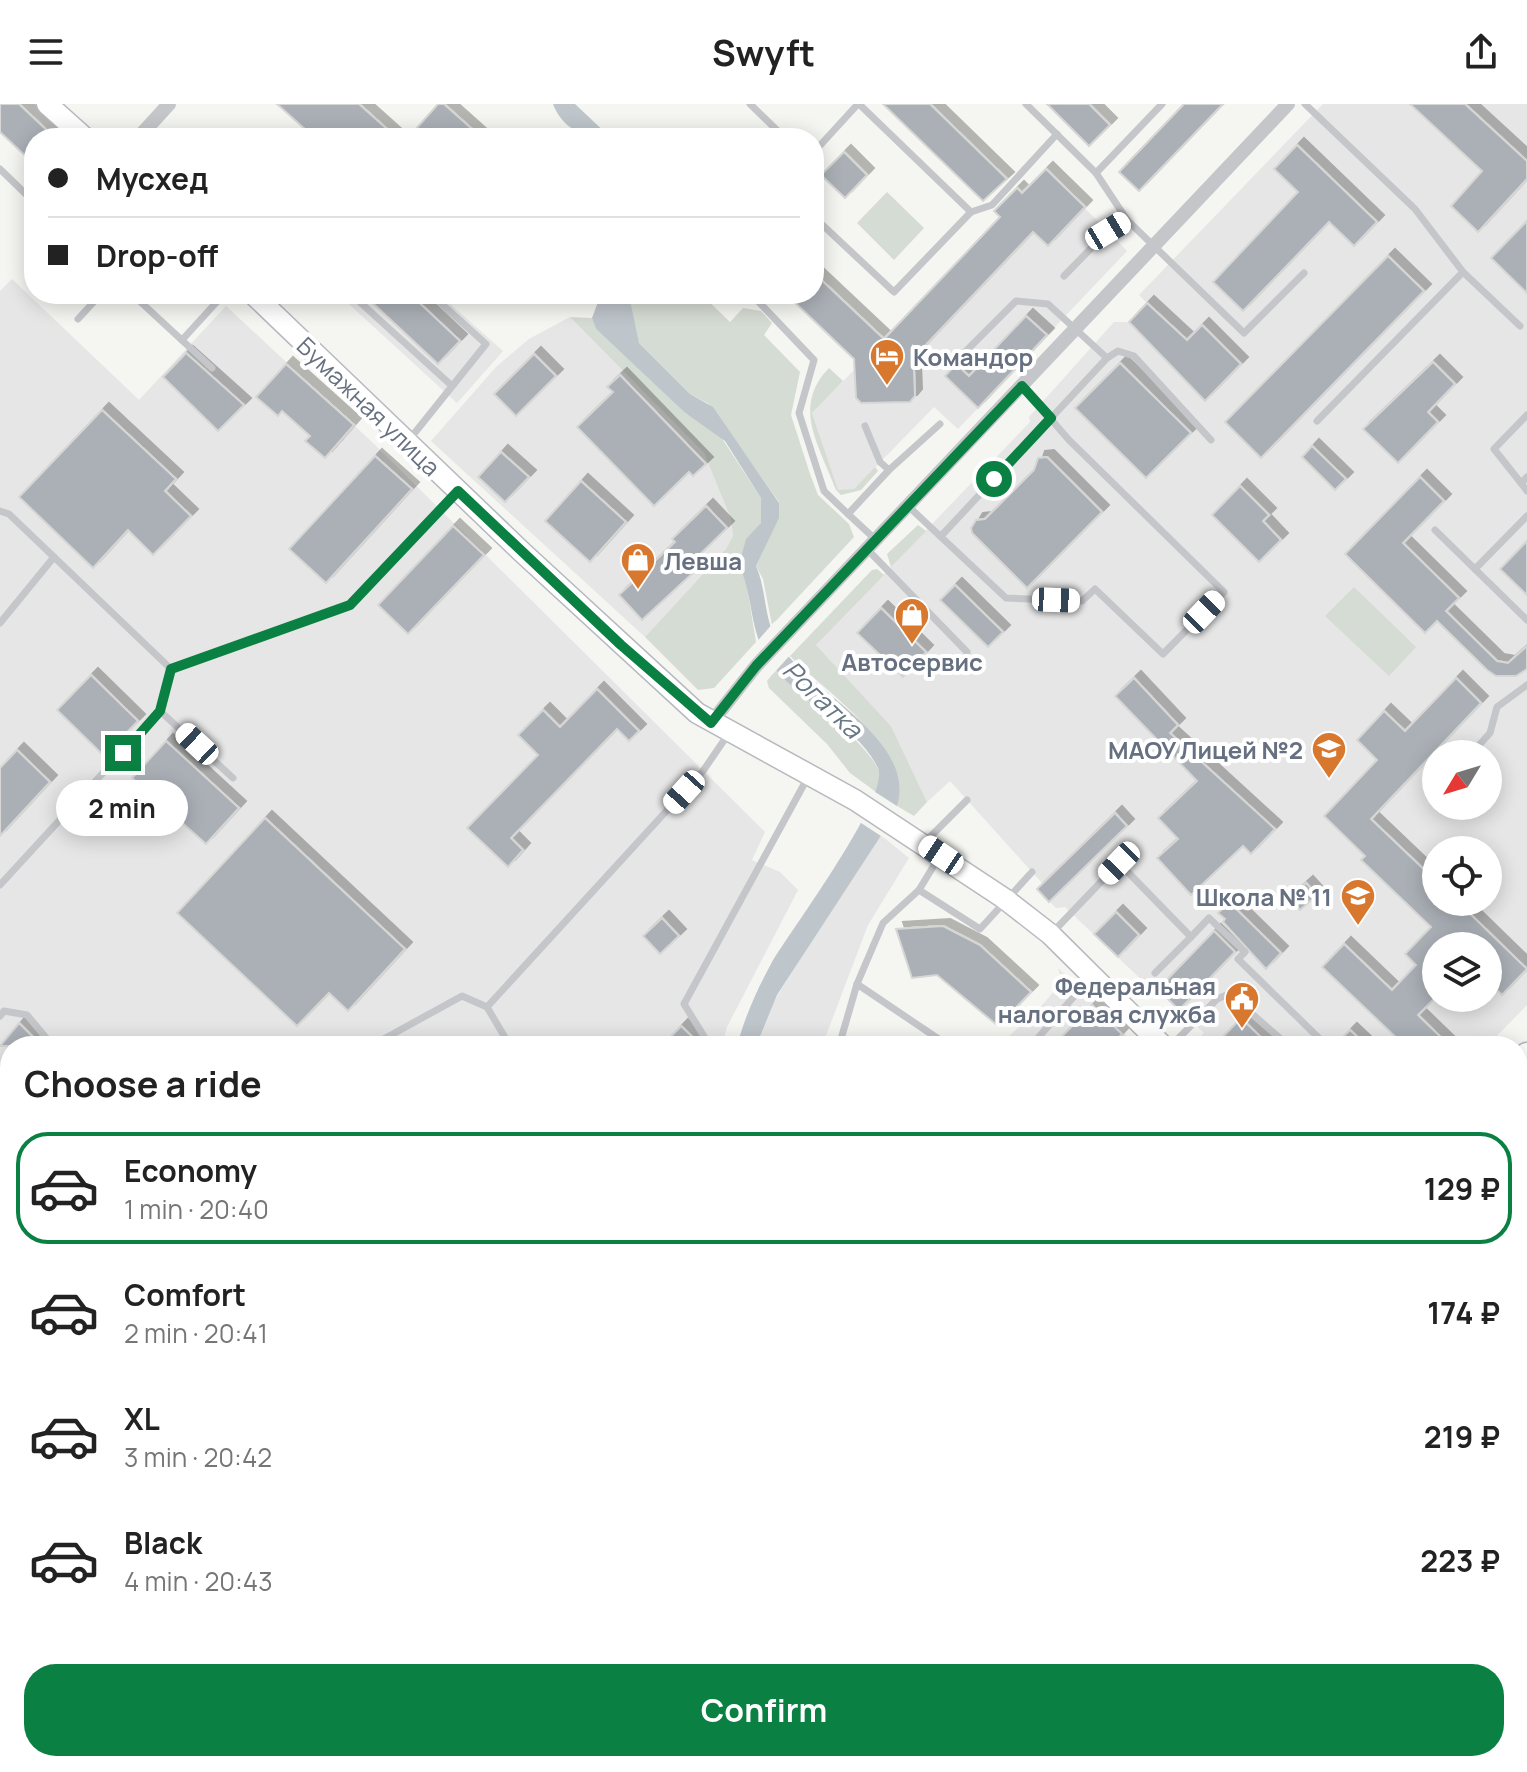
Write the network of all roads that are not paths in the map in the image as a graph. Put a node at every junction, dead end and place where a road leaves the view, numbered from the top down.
1 (47, 104) edge
2 (169, 104) edge
3 (750, 104) edge
4 (858, 104) edge
5 (1026, 104) edge
6 (1162, 104) edge
7 (1288, 104) edge
8 (1305, 104) edge
9 (74, 128) edge
10 (147, 128) edge
11 (775, 128) edge
12 (1057, 134) junction
13 (824, 141) edge
14 (0, 169) edge
15 (1096, 173) junction
16 (24, 192) edge
17 (971, 212) junction
18 (1127, 220) junction
19 (824, 227) edge
20 (1154, 246) junction
21 (1463, 272) junction
22 (1304, 273) dead end
23 (1064, 276) dead end
24 (92, 304) edge
25 (143, 304) edge
26 (215, 304) edge
27 (263, 304) edge
28 (362, 304) edge
29 (442, 304) edge
30 (765, 304) edge
31 (78, 319) dead end
32 (1520, 326) dead end
33 (1076, 329) junction
34 (182, 340) junction
35 (964, 353) dead end
36 (1107, 358) junction
37 (212, 368) dead end
38 (451, 385) junction
39 (1022, 386) junction
40 (1527, 415) edge
41 (1051, 418) junction
42 (1317, 421) dead end
43 (940, 424) dead end
44 (865, 426) dead end
45 (1211, 440) dead end
46 (407, 442) junction
47 (889, 470) junction
48 (1524, 480) edge
49 (458, 491) junction
50 (1527, 491) edge
51 (908, 506) junction
52 (0, 511) edge
53 (848, 514) junction
54 (1527, 516) edge
55 (1435, 530) dead end
56 (942, 535) junction
57 (871, 545) junction
58 (54, 557) junction
59 (1475, 569) junction
60 (1527, 620) edge
61 (0, 623) edge
62 (967, 652) dead end
63 (171, 669) junction
64 (1527, 685) edge
65 (160, 711) junction
66 (711, 723) junction
67 (730, 733) junction
68 (1484, 740) edge
69 (810, 775) junction
70 (233, 778) dead end
71 (967, 800) dead end
72 (932, 849) junction
73 (1032, 872) dead end
74 (0, 885) edge
75 (919, 890) junction
76 (1005, 899) junction
77 (1050, 934) junction
78 (1191, 937) junction
79 (1155, 973) dead end
80 (1092, 975) junction
81 (857, 984) junction
82 (487, 1007) junction
83 (0, 1016) edge
84 (45, 1036) edge
85 (389, 1036) edge
86 (504, 1036) edge
87 (704, 1036) edge
88 (842, 1036) edge
89 (934, 1036) edge
90 (1040, 1036) edge
91 (1153, 1036) edge
92 (1181, 1036) edge
93 (1277, 1036) edge
94 (1317, 1036) edge

1 - 9 street
2 - 10 street
3 - 11 lane
4 - 13 lane
4 - 17 lane
5 - 12 lane
6 - 15 lane
7 - 20 street
8 - 21 lane
12 - 15 lane
12 - 17 lane
14 - 16 lane
15 - 18 lane
17 - 19 lane
18 - 20 lane
18 - 23 lane
20 - 22 lane
20 - 33 street
21 - 32 lane
21 - 42 lane
24 - 31 lane
25 - 34 lane
26 - 34 lane
27 - 46 street, Бумажная улица
28 - 38 lane
29 - 38 lane
30 - 53 lane
33 - 35 lane
33 - 36 lane
33 - 39 street
34 - 37 lane
36 - 41 lane
36 - 45 lane
38 - 46 lane
39 - 41 lane
39 - 51 street
40 - 48 lane
41 - 56 lane
41 - 56 lane
43 - 47 lane
44 - 47 lane
46 - 49 street, Бумажная улица
47 - 53 lane
48 - 50 lane
49 - 63 lane
49 - 66 street, Бумажная улица
51 - 56 lane
51 - 57 street
52 - 58 lane
53 - 57 lane
54 - 59 lane
55 - 59 lane
57 - 62 lane
57 - 66 street
58 - 61 lane
58 - 63 lane
59 - 60 lane
63 - 65 lane
64 - 68 lane
65 - 70 lane
65 - 74 lane
66 - 67 street, Бумажная улица
67 - 69 street, Бумажная улица
67 - 82 lane
69 - 72 street, Бумажная улица
69 - 87 lane
71 - 72 lane
72 - 75 lane
72 - 76 street, Бумажная улица
73 - 76 lane
75 - 76 lane
75 - 81 lane
76 - 77 street, Бумажная улица
77 - 78 lane
77 - 80 street, Бумажная улица
78 - 79 lane
78 - 94 lane
80 - 90 lane
80 - 91 street, Бумажная улица
81 - 88 lane
81 - 89 lane
82 - 85 lane
82 - 86 lane
83 - 84 lane
92 - 93 lane

